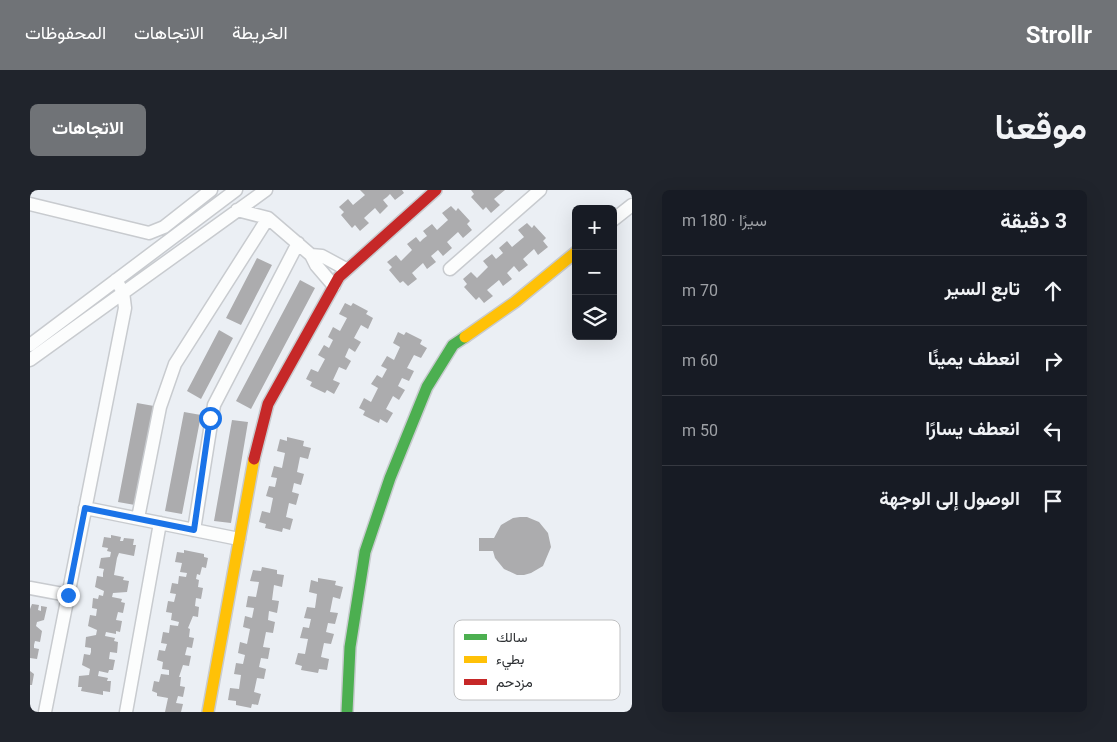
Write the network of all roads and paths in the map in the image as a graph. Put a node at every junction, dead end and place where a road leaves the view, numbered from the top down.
1 (211, 190) edge
2 (236, 190) edge
3 (436, 190) edge
4 (540, 190) edge
5 (259, 192) edge
6 (30, 204) edge
7 (632, 204) edge
8 (237, 210) junction
9 (617, 217) edge
10 (268, 218) junction
11 (298, 243) junction
12 (311, 255) junction
13 (572, 255) edge
14 (346, 269) junction
15 (450, 269) dead end
16 (116, 280) junction
17 (334, 286) junction
18 (123, 292) junction
19 (30, 345) edge
20 (30, 360) edge
21 (85, 508) junction
22 (138, 518) junction
23 (160, 523) junction
24 (194, 530) junction
25 (239, 539) junction
26 (30, 588) edge
27 (68, 595) junction
28 (45, 712) edge
29 (126, 712) edge
30 (208, 712) edge
31 (347, 712) edge

1 - 6 street
2 - 16 street
3 - 14 street
4 - 15 street
5 - 8 street
5 - 10 street
7 - 9 street
8 - 10 street
8 - 18 street
10 - 11 street
10 - 22 street
11 - 12 street
11 - 24 street
12 - 14 street
12 - 17 street
13 - 31 street
14 - 17 street
16 - 18 street
16 - 19 street
17 - 25 street
18 - 20 street
18 - 21 street
21 - 22 street
21 - 27 street
22 - 23 street
23 - 24 street
23 - 29 street
24 - 25 street
25 - 30 street
26 - 27 street
27 - 28 street

